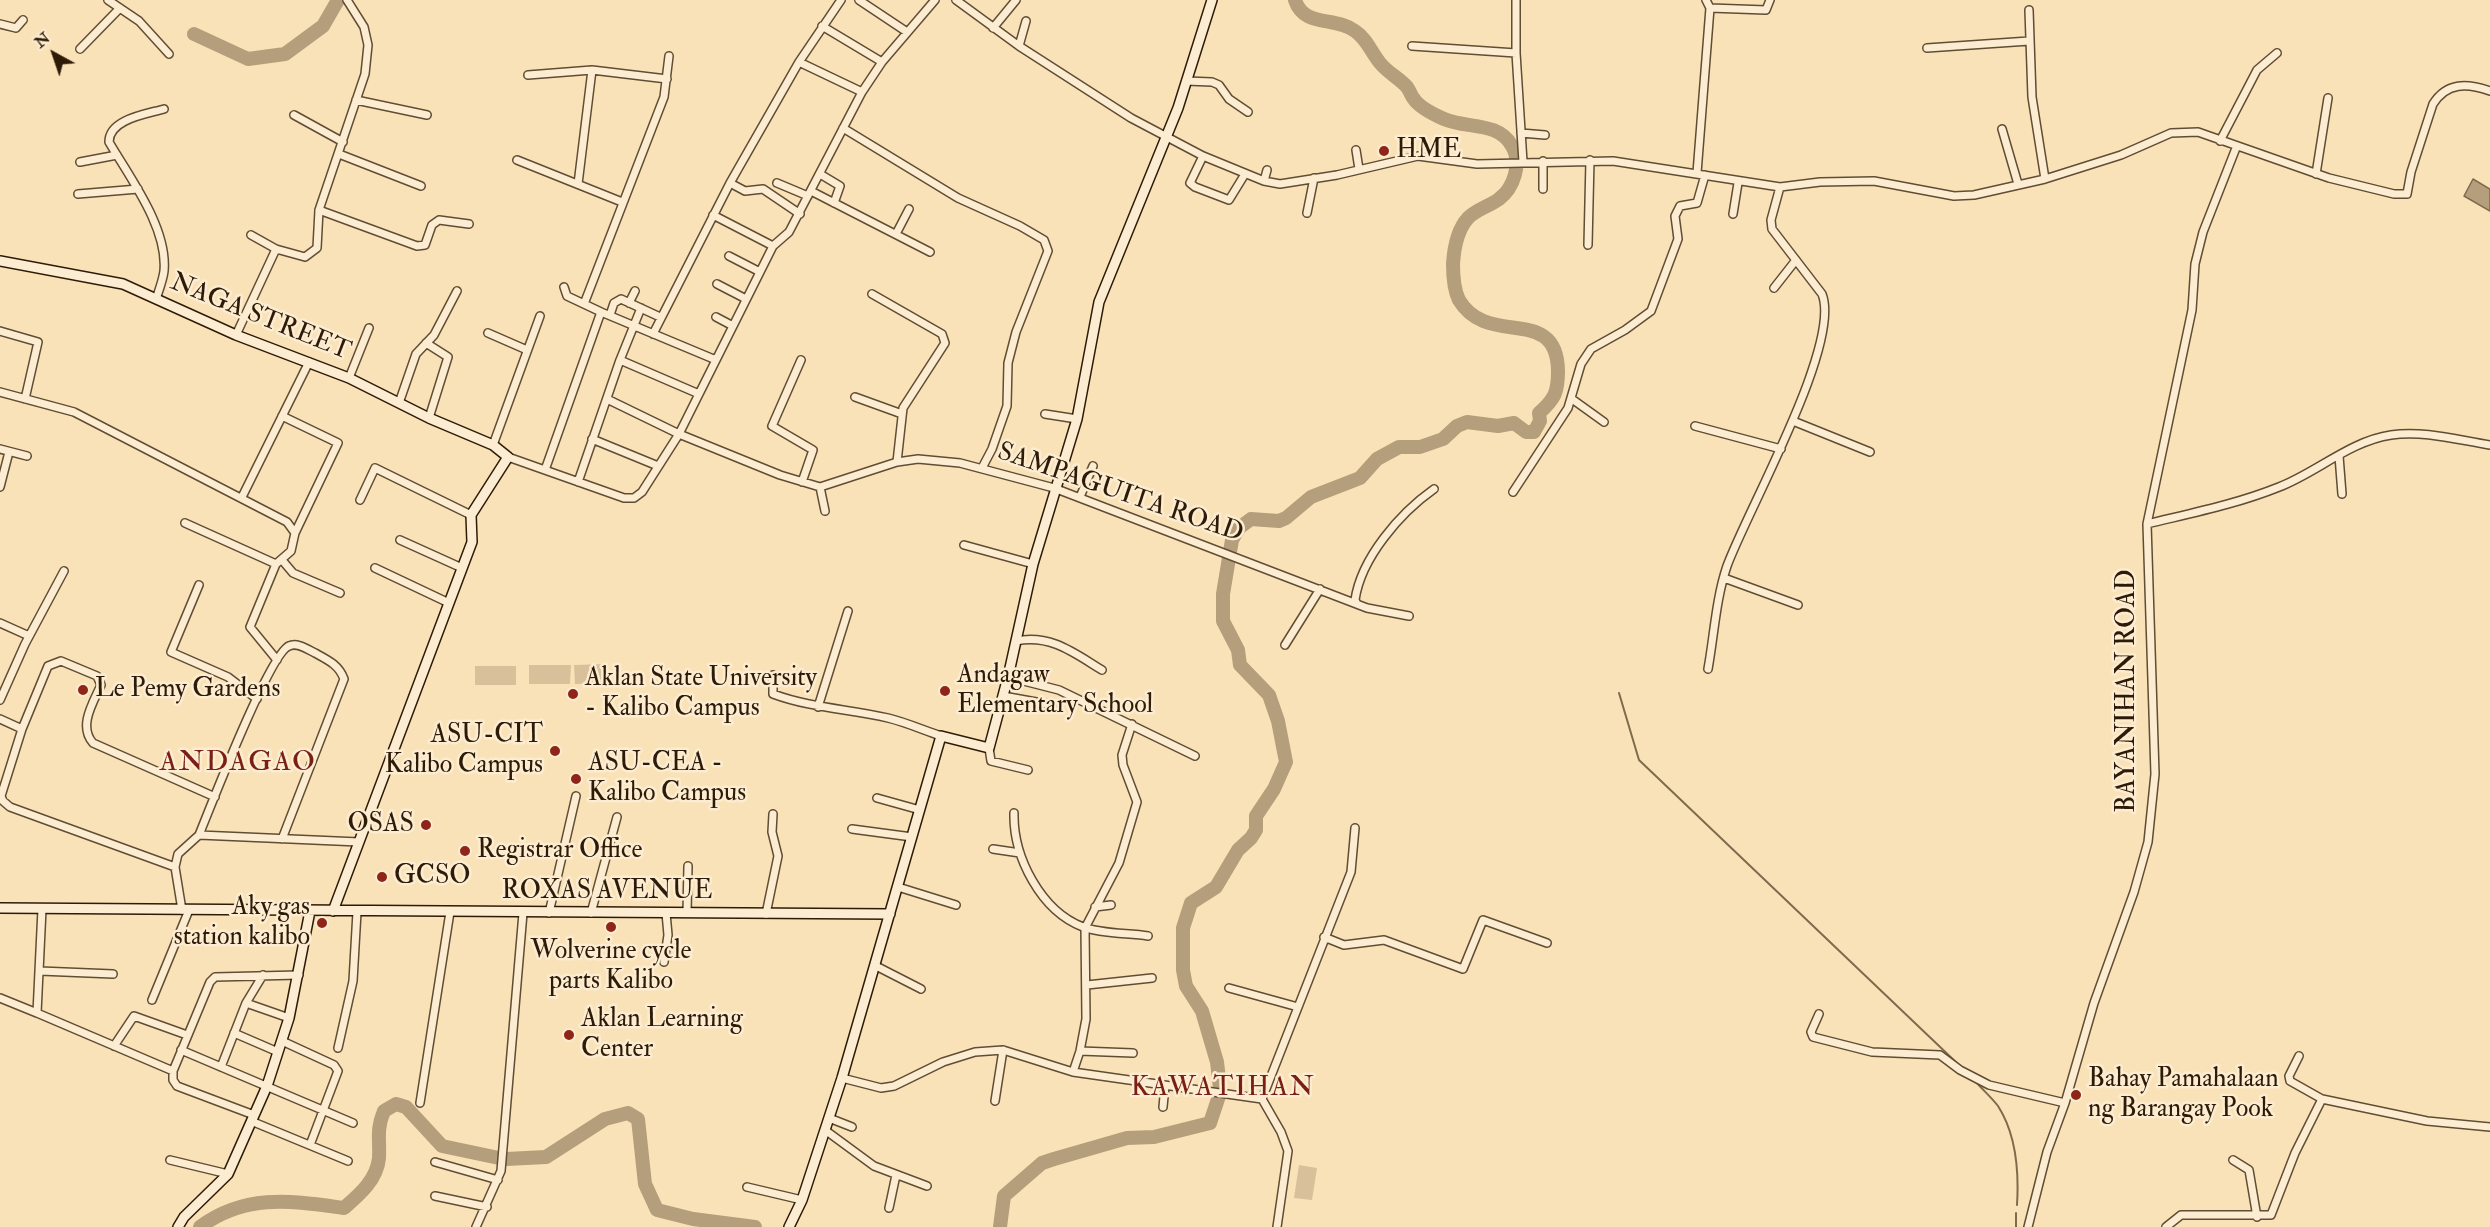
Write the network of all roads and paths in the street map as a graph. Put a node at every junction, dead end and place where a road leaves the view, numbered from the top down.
1 (108, 0) edge
2 (348, 0) edge
3 (841, 0) edge
4 (859, 0) edge
5 (935, 0) edge
6 (956, 0) edge
7 (1016, 0) edge
8 (1212, 0) edge
9 (1516, 0) edge
10 (1706, 0) edge
11 (1770, 0) edge
12 (120, 8) junction
13 (1710, 8) junction
14 (2029, 10) dead end
15 (23, 20) dead end
16 (1026, 21) dead end
17 (0, 24) edge
18 (822, 26) junction
19 (993, 28) junction
20 (908, 32) junction
21 (2029, 41) junction
22 (1019, 46) junction
23 (1412, 46) dead end
24 (1927, 48) dead end
25 (80, 50) dead end
26 (1516, 53) junction
27 (2277, 53) dead end
28 (169, 54) dead end
29 (669, 56) dead end
30 (799, 62) junction
31 (882, 62) junction
32 (592, 70) junction
33 (528, 75) dead end
34 (667, 79) junction
35 (1186, 81) junction
36 (2490, 91) edge
37 (862, 92) junction
38 (2328, 98) dead end
39 (356, 100) junction
40 (164, 109) dead end
41 (1248, 112) dead end
42 (294, 115) dead end
43 (427, 115) dead end
44 (843, 128) junction
45 (2002, 129) dead end
46 (1521, 133) junction
47 (1545, 135) dead end
48 (1167, 137) junction
49 (2220, 141) junction
50 (343, 142) junction
51 (2236, 148) junction
52 (1356, 150) dead end
53 (339, 154) junction
54 (117, 155) junction
55 (1203, 156) junction
56 (517, 160) dead end
57 (1590, 160) junction
58 (1521, 161) junction
59 (1543, 161) junction
60 (80, 162) dead end
61 (1359, 169) junction
62 (1267, 170) dead end
63 (1697, 173) junction
64 (820, 174) junction
65 (1245, 174) junction
66 (2316, 174) junction
67 (1705, 176) junction
68 (1314, 177) junction
69 (2045, 179) junction
70 (1263, 181) junction
71 (730, 183) junction
72 (777, 183) dead end
73 (1738, 183) junction
74 (578, 184) junction
75 (2018, 184) junction
76 (421, 186) dead end
77 (1780, 188) junction
78 (138, 189) junction
79 (1543, 189) dead end
80 (78, 194) dead end
81 (810, 194) junction
82 (622, 202) junction
83 (834, 203) junction
84 (909, 209) dead end
85 (320, 210) junction
86 (1307, 213) dead end
87 (800, 214) junction
88 (1733, 214) dead end
89 (712, 215) junction
90 (469, 224) dead end
91 (896, 234) junction
92 (250, 235) dead end
93 (1588, 245) dead end
94 (773, 246) junction
95 (276, 249) junction
96 (930, 252) dead end
97 (729, 256) dead end
98 (1796, 260) junction
99 (0, 261) edge
100 (760, 272) junction
101 (717, 284) dead end
102 (564, 287) dead end
103 (1774, 288) dead end
104 (457, 291) dead end
105 (635, 291) dead end
106 (872, 294) dead end
107 (156, 298) junction
108 (746, 299) junction
109 (628, 303) junction
110 (584, 304) junction
111 (641, 308) junction
112 (601, 312) junction
113 (610, 315) junction
114 (540, 316) dead end
115 (660, 316) junction
116 (716, 318) dead end
117 (633, 326) junction
118 (733, 326) junction
119 (369, 328) dead end
120 (0, 332) edge
121 (488, 333) dead end
122 (653, 333) junction
123 (236, 335) junction
124 (426, 343) junction
125 (526, 350) junction
126 (620, 360) junction
127 (716, 360) junction
128 (801, 360) dead end
129 (309, 362) junction
130 (349, 378) junction
131 (0, 392) edge
132 (699, 394) junction
133 (855, 397) dead end
134 (25, 399) junction
135 (607, 399) junction
136 (1572, 399) junction
137 (399, 403) junction
138 (902, 414) junction
139 (1045, 414) dead end
140 (282, 416) junction
141 (429, 417) junction
142 (1077, 419) junction
143 (1793, 421) junction
144 (1604, 422) dead end
145 (1695, 426) dead end
146 (679, 434) junction
147 (592, 439) junction
148 (493, 445) junction
149 (2490, 445) edge
150 (0, 449) edge
151 (1781, 449) junction
152 (9, 452) junction
153 (1870, 452) dead end
154 (27, 456) dead end
155 (2339, 456) junction
156 (508, 457) junction
157 (897, 462) junction
158 (658, 466) junction
159 (1093, 466) dead end
160 (982, 468) junction
161 (545, 470) junction
162 (578, 482) junction
163 (802, 482) junction
164 (0, 486) edge
165 (820, 488) junction
166 (1054, 488) junction
167 (1434, 489) dead end
168 (1513, 492) dead end
169 (2342, 494) dead end
170 (242, 497) junction
171 (1080, 497) junction
172 (360, 500) dead end
173 (825, 511) dead end
174 (471, 514) junction
175 (185, 523) dead end
176 (2148, 524) junction
177 (295, 533) junction
178 (400, 540) dead end
179 (964, 545) dead end
180 (279, 562) junction
181 (1032, 564) junction
182 (375, 568) dead end
183 (462, 568) junction
184 (64, 571) dead end
185 (1724, 578) junction
186 (199, 585) dead end
187 (1320, 589) junction
188 (340, 593) dead end
189 (449, 603) junction
190 (1357, 604) junction
191 (1798, 605) dead end
192 (848, 611) dead end
193 (1409, 616) dead end
194 (0, 623) edge
195 (29, 636) junction
196 (1016, 641) junction
197 (1285, 645) dead end
198 (277, 660) junction
199 (1708, 669) dead end
200 (1102, 670) dead end
201 (773, 675) dead end
202 (1008, 677) junction
203 (1004, 696) junction
204 (257, 699) junction
205 (0, 700) edge
206 (1053, 705) dead end
207 (818, 707) junction
208 (0, 719) edge
209 (1132, 724) junction
210 (22, 729) junction
211 (941, 736) junction
212 (989, 748) junction
213 (1196, 756) dead end
214 (1028, 770) dead end
215 (576, 796) dead end
216 (215, 797) junction
217 (877, 798) dead end
218 (920, 810) junction
219 (1014, 813) dead end
220 (773, 814) dead end
221 (617, 817) dead end
222 (1354, 828) dead end
223 (852, 829) dead end
224 (199, 836) junction
225 (912, 837) junction
226 (282, 839) junction
227 (359, 842) junction
228 (993, 849) dead end
229 (1020, 853) junction
230 (688, 866) dead end
231 (175, 867) junction
232 (897, 887) junction
233 (956, 905) dead end
234 (1111, 906) dead end
235 (1095, 907) junction
236 (0, 908) edge
237 (42, 909) junction
238 (186, 910) junction
239 (310, 911) junction
240 (333, 911) junction
241 (357, 912) junction
242 (450, 912) junction
243 (524, 913) junction
244 (549, 913) junction
245 (591, 913) junction
246 (666, 913) junction
247 (687, 913) junction
248 (766, 914) junction
249 (890, 914) junction
250 (1085, 928) junction
251 (1148, 936) dead end
252 (1324, 937) junction
253 (1547, 944) dead end
254 (664, 962) dead end
255 (876, 966) junction
256 (40, 971) junction
257 (113, 974) dead end
258 (263, 975) junction
259 (299, 975) junction
260 (1152, 978) dead end
261 (1087, 985) junction
262 (1229, 988) dead end
263 (921, 989) dead end
264 (0, 998) edge
265 (152, 1000) dead end
266 (246, 1003) junction
267 (1298, 1007) junction
268 (37, 1013) junction
269 (1819, 1014) dead end
270 (289, 1018) junction
271 (234, 1034) junction
272 (188, 1035) junction
273 (282, 1041) junction
274 (114, 1046) junction
275 (338, 1048) dead end
276 (181, 1050) junction
277 (1003, 1050) junction
278 (1080, 1051) junction
279 (278, 1052) junction
280 (1133, 1053) dead end
281 (2299, 1056) dead end
282 (221, 1067) junction
283 (173, 1071) junction
284 (1072, 1072) junction
285 (842, 1078) junction
286 (267, 1086) junction
287 (1165, 1086) junction
288 (1262, 1099) junction
289 (2322, 1099) junction
290 (995, 1101) dead end
291 (420, 1103) dead end
292 (2065, 1103) junction
293 (1163, 1107) dead end
294 (323, 1110) junction
295 (253, 1118) junction
296 (829, 1118) junction
297 (353, 1123) dead end
298 (852, 1127) dead end
299 (2490, 1127) edge
300 (825, 1130) junction
301 (310, 1145) junction
302 (170, 1160) dead end
303 (2233, 1160) dead end
304 (348, 1161) dead end
305 (435, 1162) dead end
306 (228, 1174) junction
307 (896, 1174) junction
308 (498, 1180) junction
309 (927, 1186) dead end
310 (747, 1187) dead end
311 (435, 1196) dead end
312 (802, 1200) junction
313 (487, 1207) junction
314 (889, 1208) dead end
315 (2257, 1216) junction
316 (178, 1227) edge
317 (476, 1227) edge
318 (789, 1227) edge
319 (1277, 1227) edge
320 (2028, 1227) edge
321 (2166, 1227) edge

1 - 12 street
2 - 39 street
3 - 18 street
4 - 20 street
5 - 20 street
6 - 19 street
7 - 19 street
8 - 35 street
9 - 26 street
10 - 13 street
11 - 13 street
12 - 25 street
12 - 28 street
13 - 63 street
14 - 21 street
15 - 17 street
16 - 22 street
18 - 30 street
18 - 31 street
19 - 22 street
20 - 31 street
21 - 24 street
21 - 69 street
22 - 48 street
23 - 26 street
26 - 46 street
27 - 49 street
29 - 34 street
30 - 37 street
30 - 71 street
31 - 37 street
32 - 33 street
32 - 34 street
32 - 74 street
34 - 82 street
35 - 41 street
35 - 48 street
36 - 66 street
37 - 44 street
38 - 66 street
39 - 43 street
39 - 50 street
40 - 54 street
42 - 50 street
44 - 64 street
44 - 160 street
45 - 75 street
46 - 47 street
46 - 58 street
48 - 55 street
48 - 142 street
49 - 51 street
49 - 69 street
50 - 53 street
51 - 66 street
51 - 176 street, BAYANIHAN ROAD
52 - 61 street
53 - 76 street
53 - 85 street
54 - 60 street
54 - 78 street
55 - 65 street
55 - 65 street
56 - 74 street
57 - 59 street
57 - 63 street
57 - 93 street
58 - 59 street
58 - 61 street
59 - 79 street
61 - 68 street
62 - 70 street
63 - 67 street
64 - 81 street
64 - 83 street
65 - 70 street
67 - 73 street
67 - 136 street
68 - 70 street
68 - 86 street
69 - 75 street
71 - 87 street
71 - 89 street
72 - 81 street
73 - 77 street
73 - 88 street
74 - 82 street
75 - 77 street
77 - 98 street
78 - 80 street
78 - 107 street
81 - 83 street
81 - 87 street
82 - 110 street
83 - 91 street
84 - 91 street
85 - 90 street
85 - 95 street
87 - 94 street
89 - 94 street
89 - 115 street
91 - 96 street
92 - 95 street
94 - 100 street
95 - 123 street
97 - 100 street
98 - 103 street
98 - 143 street
99 - 107 street, NAGA STREET
100 - 108 street
101 - 108 street
102 - 110 street
104 - 124 street
105 - 109 street
106 - 138 street
107 - 123 street, NAGA STREET
108 - 118 street
109 - 111 street
109 - 113 street
110 - 112 street
111 - 115 street
111 - 117 street
112 - 113 street
112 - 161 street
113 - 117 street
114 - 125 street
115 - 122 street
116 - 118 street
117 - 122 street
117 - 126 street
118 - 127 street
119 - 130 street
120 - 134 street
121 - 125 street
122 - 127 street
123 - 129 street, NAGA STREET
124 - 137 street
124 - 141 street
125 - 148 street
126 - 132 street
126 - 135 street
127 - 132 street
128 - 163 street
129 - 130 street, NAGA STREET
129 - 140 street
130 - 137 street, NAGA STREET
131 - 134 street
132 - 146 street
133 - 138 street
134 - 170 street
135 - 146 street
135 - 147 street
136 - 144 street
136 - 168 street
137 - 141 street, NAGA STREET
138 - 157 street
139 - 142 street
140 - 170 street
140 - 177 street
141 - 148 street, NAGA STREET
142 - 166 street
143 - 151 street
143 - 153 street
145 - 151 street
146 - 158 street
146 - 163 street
147 - 158 street
147 - 162 street
148 - 156 street, NAGA STREET
149 - 155 street
150 - 152 street
151 - 185 street
152 - 154 street
152 - 164 street
155 - 169 street
155 - 176 street
156 - 161 street
156 - 174 street
157 - 160 street, SAMPAGUITA ROAD
157 - 165 street, SAMPAGUITA ROAD
158 - 162 street
159 - 171 street
160 - 166 street, SAMPAGUITA ROAD
161 - 162 street
163 - 165 street
165 - 173 street
166 - 171 street, SAMPAGUITA ROAD
166 - 181 street
167 - 190 street
170 - 177 street
171 - 187 street, SAMPAGUITA ROAD
172 - 174 street
174 - 183 street
175 - 180 street
176 - 292 street, BAYANIHAN ROAD
177 - 180 street
178 - 183 street
179 - 181 street
180 - 188 street
180 - 198 street
181 - 196 street
182 - 189 street
183 - 189 street
184 - 195 street
185 - 191 street
185 - 199 street
186 - 204 street
187 - 190 street, SAMPAGUITA ROAD
187 - 197 street
189 - 227 street
190 - 193 street, SAMPAGUITA ROAD
192 - 207 street
194 - 195 street
195 - 205 street
196 - 200 street
196 - 202 street
198 - 204 street
198 - 226 street
201 - 207 street
202 - 203 street
202 - 209 street
203 - 206 street
203 - 212 street
204 - 216 street
207 - 211 street
208 - 210 street
209 - 213 street
209 - 235 street
210 - 216 street
210 - 231 street
211 - 212 street
211 - 218 street
212 - 214 street
215 - 244 street
216 - 224 street
217 - 218 street
218 - 225 street
219 - 229 street
220 - 248 street
221 - 245 street
222 - 252 street
223 - 225 street
224 - 226 street
224 - 231 street
225 - 232 street
226 - 227 street
227 - 240 street
228 - 229 street
229 - 250 street
230 - 247 street
231 - 238 street
232 - 233 street
232 - 249 street
234 - 235 street
235 - 250 street
236 - 237 street, ROXAS AVENUE
237 - 238 street, ROXAS AVENUE
237 - 256 street
238 - 239 street, ROXAS AVENUE
238 - 265 street
239 - 240 street, ROXAS AVENUE
239 - 259 street
240 - 241 street, ROXAS AVENUE
241 - 242 street, ROXAS AVENUE
241 - 275 street
242 - 243 street, ROXAS AVENUE
242 - 291 street
243 - 244 street, ROXAS AVENUE
243 - 308 street
244 - 245 street, ROXAS AVENUE
245 - 246 street, ROXAS AVENUE
246 - 247 street, ROXAS AVENUE
246 - 254 street
247 - 248 street, ROXAS AVENUE
248 - 249 street, ROXAS AVENUE
249 - 255 street
250 - 251 street
250 - 261 street
252 - 253 street
252 - 267 street
255 - 263 street
255 - 285 street
256 - 257 street
256 - 268 street
258 - 259 street
258 - 266 street
258 - 272 street
259 - 270 street
260 - 261 street
261 - 278 street
262 - 267 street
264 - 268 street
266 - 270 street
266 - 271 street
267 - 288 street
268 - 274 street
269 - 292 street
270 - 273 street
271 - 279 street
271 - 282 street
272 - 274 street
272 - 276 street
273 - 279 street
273 - 294 street
274 - 283 street
276 - 282 street
276 - 283 street
277 - 284 street
277 - 285 street
277 - 290 street
278 - 280 street
278 - 284 street
279 - 286 street
281 - 289 street
282 - 286 street
283 - 295 street
284 - 287 street
285 - 296 street
286 - 294 street
286 - 295 street
287 - 288 street
287 - 293 street
288 - 319 street
289 - 299 street
289 - 315 street
292 - 320 street, BAYANIHAN ROAD
294 - 297 street
294 - 301 street
295 - 301 street
295 - 306 street
296 - 298 street
296 - 300 street
300 - 307 street
300 - 312 street
301 - 304 street
302 - 306 street
303 - 315 street
305 - 308 street
306 - 316 street
307 - 309 street
307 - 314 street
308 - 313 street
310 - 312 street
311 - 313 street
312 - 318 street
313 - 317 street
315 - 321 street

